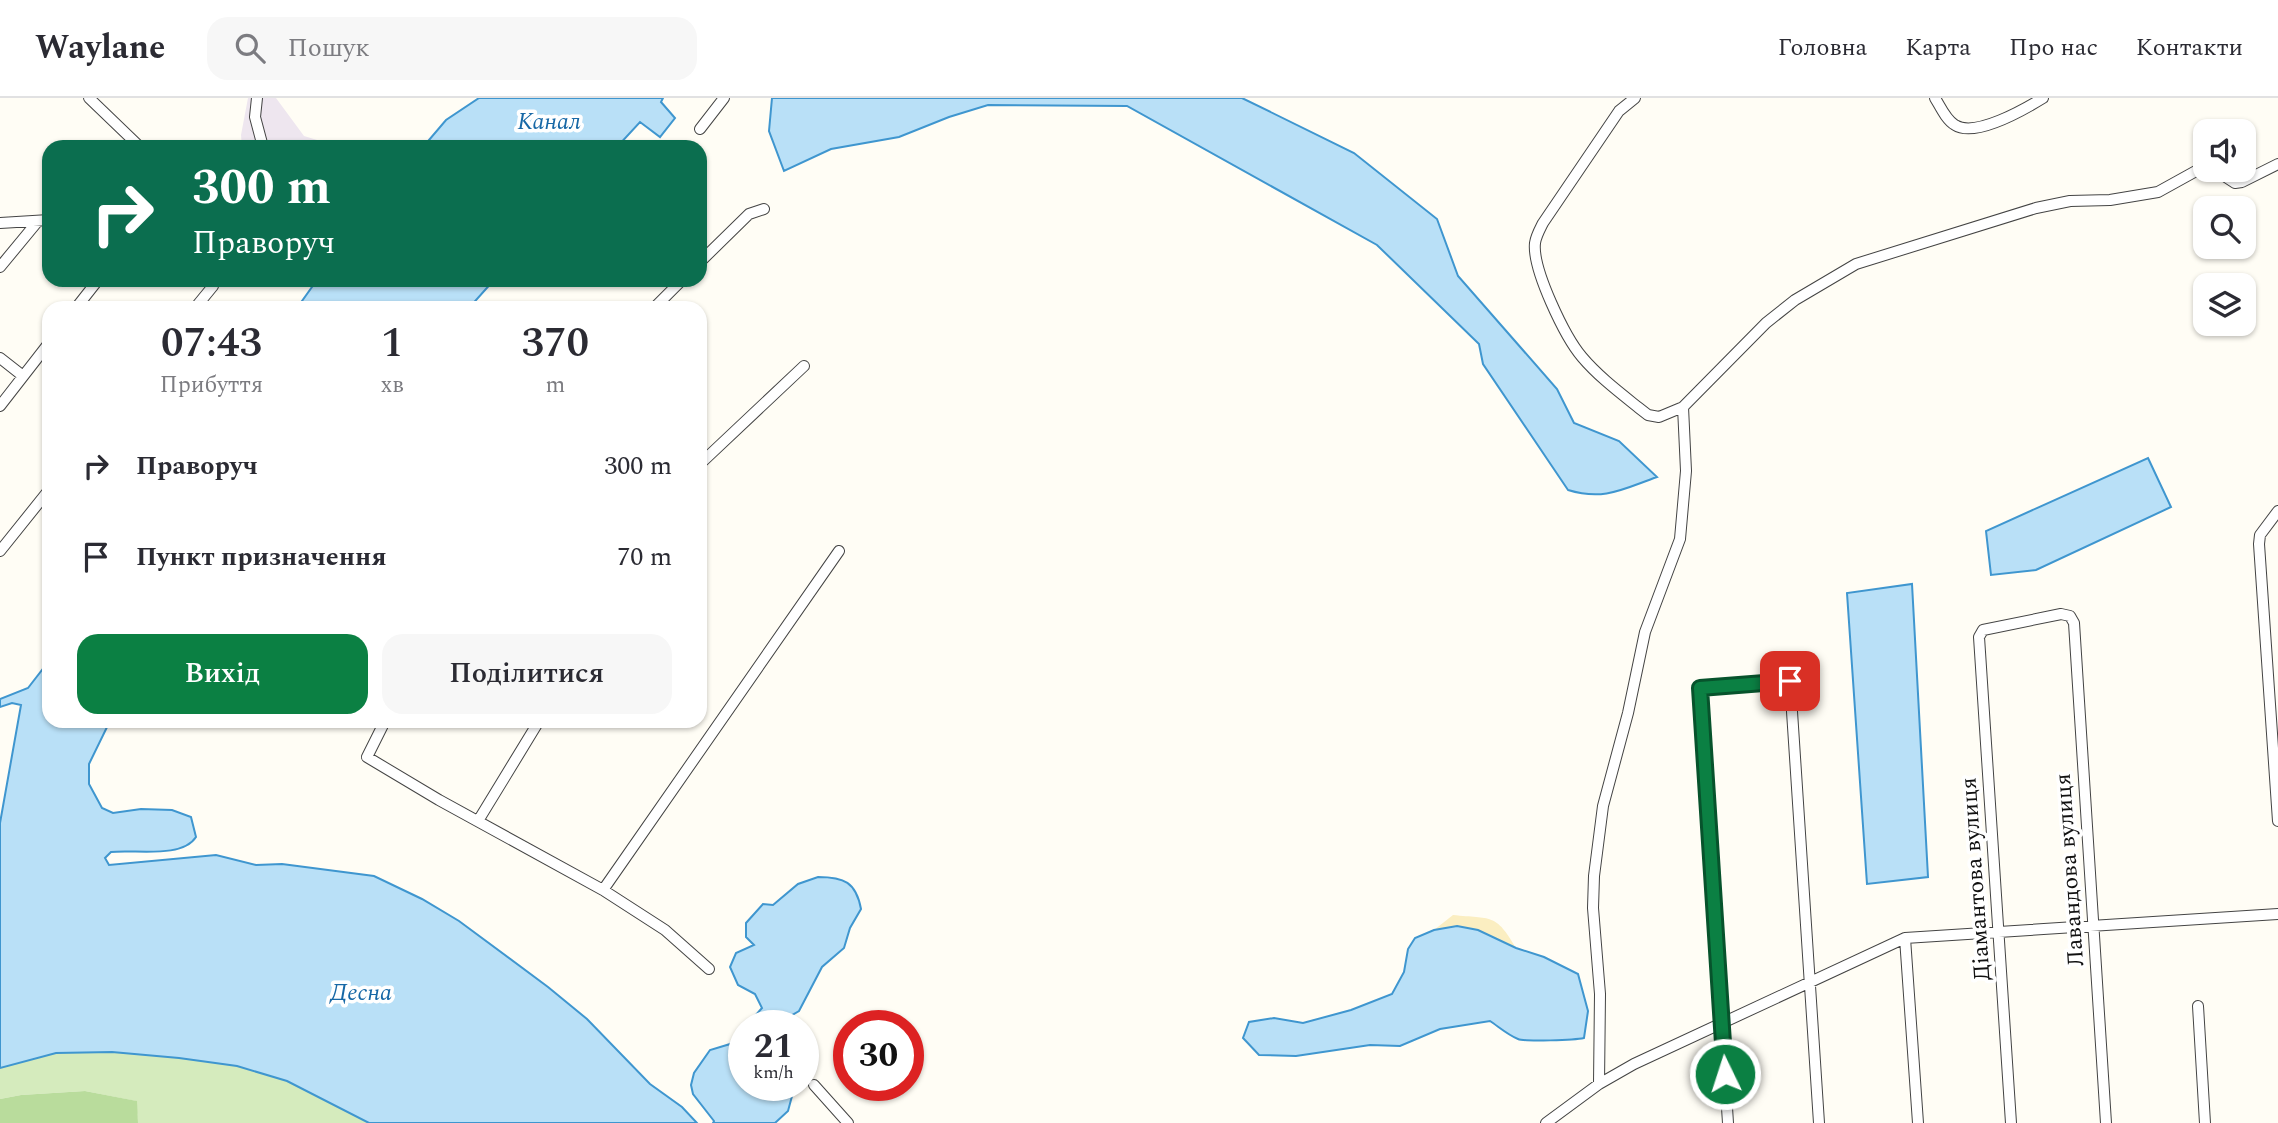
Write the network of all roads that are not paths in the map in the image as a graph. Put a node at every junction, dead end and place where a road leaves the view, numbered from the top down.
1 (89, 98) edge
2 (257, 98) edge
3 (724, 98) edge
4 (1635, 98) edge
5 (1935, 98) edge
6 (2043, 98) edge
7 (700, 129) dead end
8 (133, 140) edge
9 (261, 140) edge
10 (2278, 164) edge
11 (2193, 173) edge
12 (2256, 175) edge
13 (764, 209) dead end
14 (42, 221) edge
15 (42, 222) edge
16 (0, 223) edge
17 (707, 255) edge
18 (0, 267) edge
19 (92, 287) edge
20 (675, 287) edge
21 (82, 301) edge
22 (661, 301) edge
23 (42, 352) edge
24 (0, 358) edge
25 (804, 366) dead end
26 (23, 376) junction
27 (0, 406) edge
28 (1683, 407) junction
29 (707, 457) edge
30 (42, 499) edge
31 (2278, 511) edge
32 (0, 551) edge
33 (839, 551) dead end
34 (2070, 616) joint
35 (382, 728) edge
36 (535, 728) edge
37 (2277, 814) edge
38 (478, 821) junction
39 (2278, 821) edge
40 (603, 890) junction
41 (2278, 914) edge
42 (2094, 925) junction
43 (1998, 931) junction
44 (1905, 937) junction
45 (709, 969) dead end
46 (1810, 982) junction
47 (2198, 1006) dead end
48 (1722, 1025) junction
49 (1599, 1084) junction
50 (819, 1091) edge
51 (848, 1123) edge
52 (1546, 1123) edge
53 (1728, 1123) edge
54 (1819, 1123) edge
55 (1918, 1123) edge
56 (2011, 1123) edge
57 (2106, 1123) edge
58 (2205, 1123) edge

1 - 8 street
2 - 9 street
3 - 7 street
4 - 28 street
5 - 6 street
10 - 12 street
11 - 28 street
13 - 17 street
14 - 16 street
15 - 18 street
19 - 21 street
20 - 22 street
23 - 26 street
24 - 26 street
25 - 29 street
26 - 27 street
28 - 49 street
30 - 32 street
31 - 37 street
33 - 40 street
34 - 42 street, Лавандова вулиця
34 - 43 street, Діамантова вулиця
35 - 38 street
36 - 38 street
37 - 39 street
38 - 40 street
40 - 45 street
41 - 42 street
42 - 43 street
42 - 57 street, Лавандова вулиця
43 - 44 street
43 - 56 street, Діамантова вулиця
44 - 46 street
44 - 55 street
46 - 48 street
46 - 48 street
46 - 54 street
47 - 58 street
48 - 49 street
48 - 53 street
49 - 52 street
50 - 51 street

